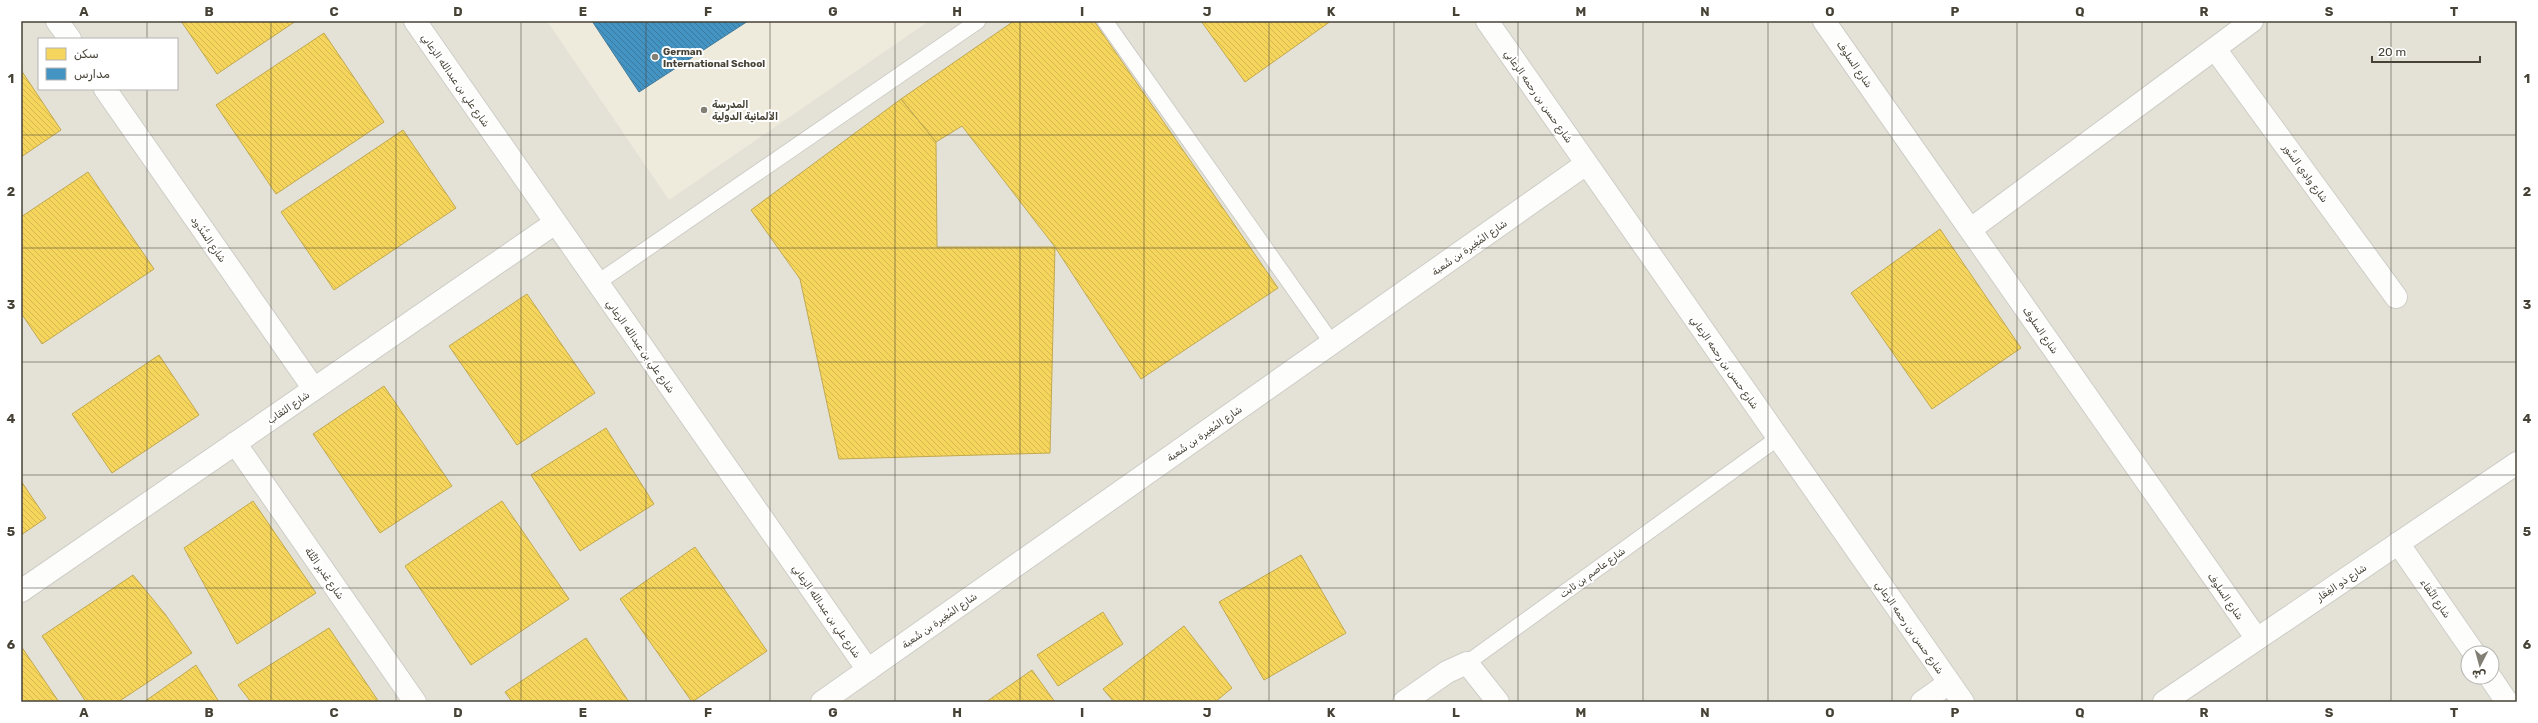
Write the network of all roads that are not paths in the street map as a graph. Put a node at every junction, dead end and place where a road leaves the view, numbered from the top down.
1 (57, 21) edge
2 (415, 21) edge
3 (978, 21) edge
4 (1105, 21) edge
5 (1488, 21) edge
6 (1824, 21) edge
7 (2252, 21) edge
8 (69, 38) edge
9 (2215, 49) junction
10 (106, 90) edge
11 (1586, 164) junction
12 (555, 222) junction
13 (1971, 228) junction
14 (597, 283) junction
15 (2396, 297) dead end
16 (1332, 343) junction
17 (314, 388) junction
18 (1778, 438) junction
19 (235, 443) junction
20 (2517, 463) edge
21 (2398, 543) junction
22 (21, 591) edge
23 (2256, 640) junction
24 (2468, 645) edge
25 (1467, 663) junction
26 (868, 670) junction
27 (1949, 683) junction
28 (2495, 685) edge
29 (415, 702) edge
30 (822, 702) edge
31 (1404, 702) edge
32 (1498, 702) edge
33 (1922, 702) edge
34 (1963, 702) edge
35 (2164, 702) edge
36 (2507, 702) edge

1 - 8 street
2 - 12 street, شارع علي بن عبدالله الزعابي
3 - 14 lane
4 - 16 lane
5 - 11 street, شارع حسن بن رحمه الزعابي
6 - 13 street, شارع السلوف
7 - 9 street
9 - 13 street
9 - 15 street, شارع وادِي السُّور
10 - 17 street, شارع السُّدُود
11 - 16 street, شارع المُغِيرة بن شُعبة
11 - 18 street, شارع حسن بن رحمه الزعابي
12 - 14 street, شارع علي بن عبدالله الزعابي
12 - 17 street, شارع الثقاب
13 - 23 street, شارع السلوف
14 - 26 street, شارع علي بن عبدالله الزعابي
16 - 26 street, شارع المُغِيرة بن شُعبة
17 - 19 street, شارع الثقاب
18 - 25 lane, شارع عاصم بن ثابت
18 - 27 street, شارع حسن بن رحمه الزعابي
19 - 22 street, شارع الثقاب
19 - 29 street, شارع غَدير الثَّلة
20 - 21 street, شارع ذو الفِقار
21 - 23 street, شارع ذو الفِقار
21 - 24 street, شارع النَّقاء
23 - 35 street, شارع ذو الفِقار
25 - 31 street, شارع عاصم بن ثابت
25 - 32 street
26 - 30 street, شارع المُغِيرة بن شُعبة
27 - 33 street
27 - 34 street, شارع حسن بن رحمه الزعابي
28 - 36 street

